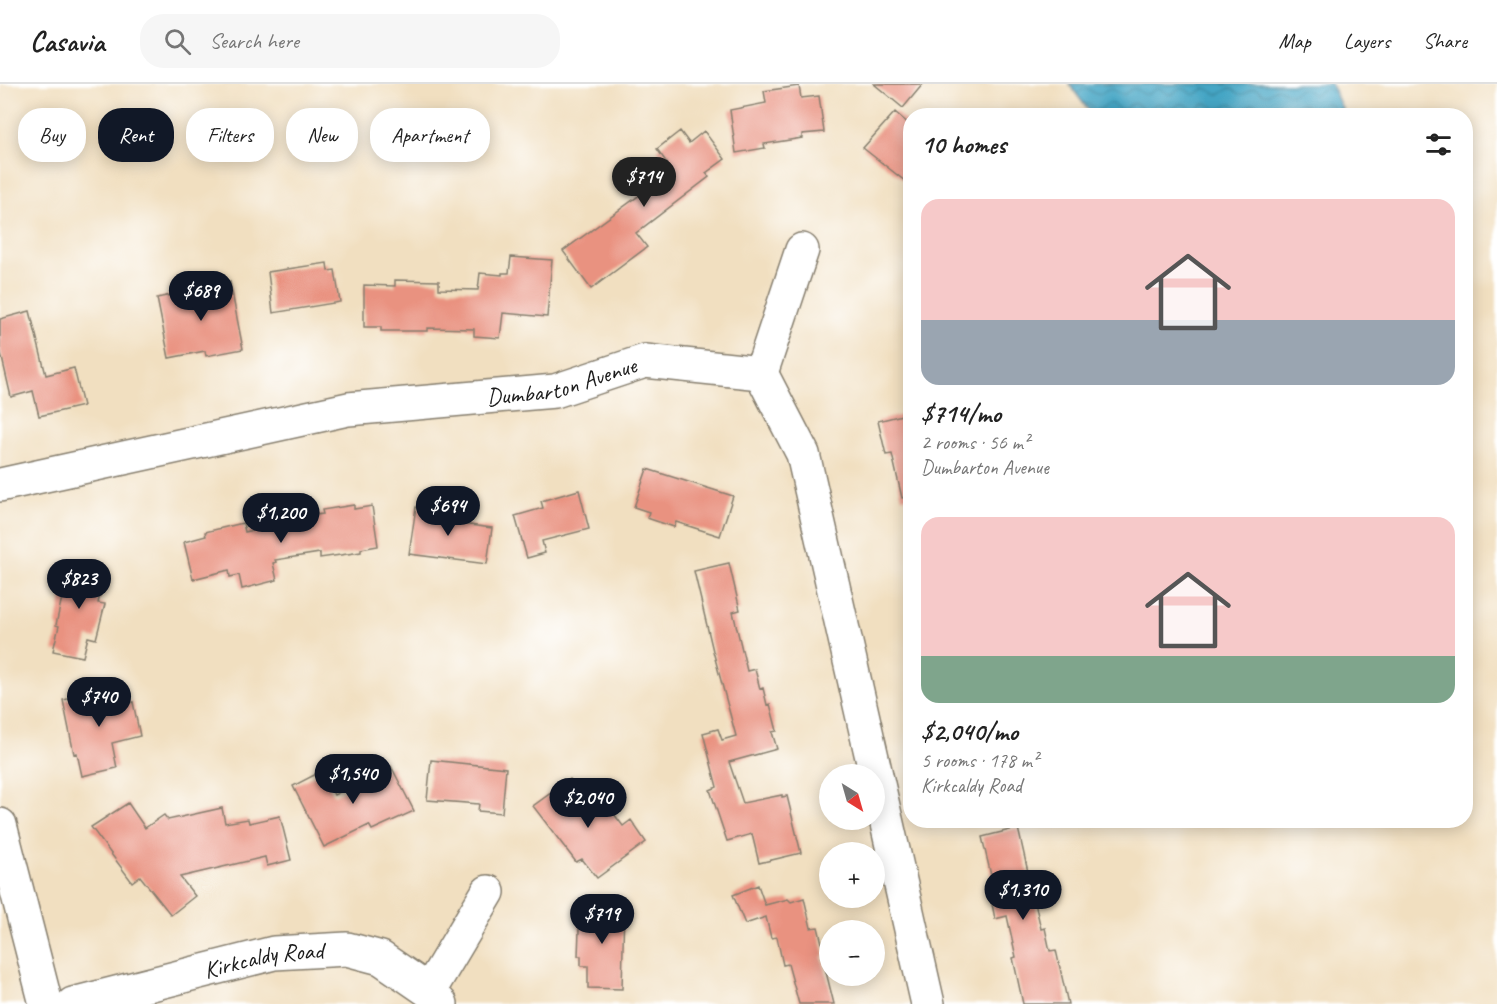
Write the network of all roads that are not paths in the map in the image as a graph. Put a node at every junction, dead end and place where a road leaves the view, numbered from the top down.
1 (802, 250) dead end
2 (761, 373) junction
3 (0, 486) edge
4 (0, 825) edge
5 (488, 892) dead end
6 (435, 997) edge
7 (46, 1004) edge
8 (73, 1004) edge
9 (928, 1004) edge

1 - 2 street
2 - 3 street, Dumbarton Avenue
2 - 9 street
4 - 7 street
5 - 6 street
6 - 8 street, Kirkcaldy Road

